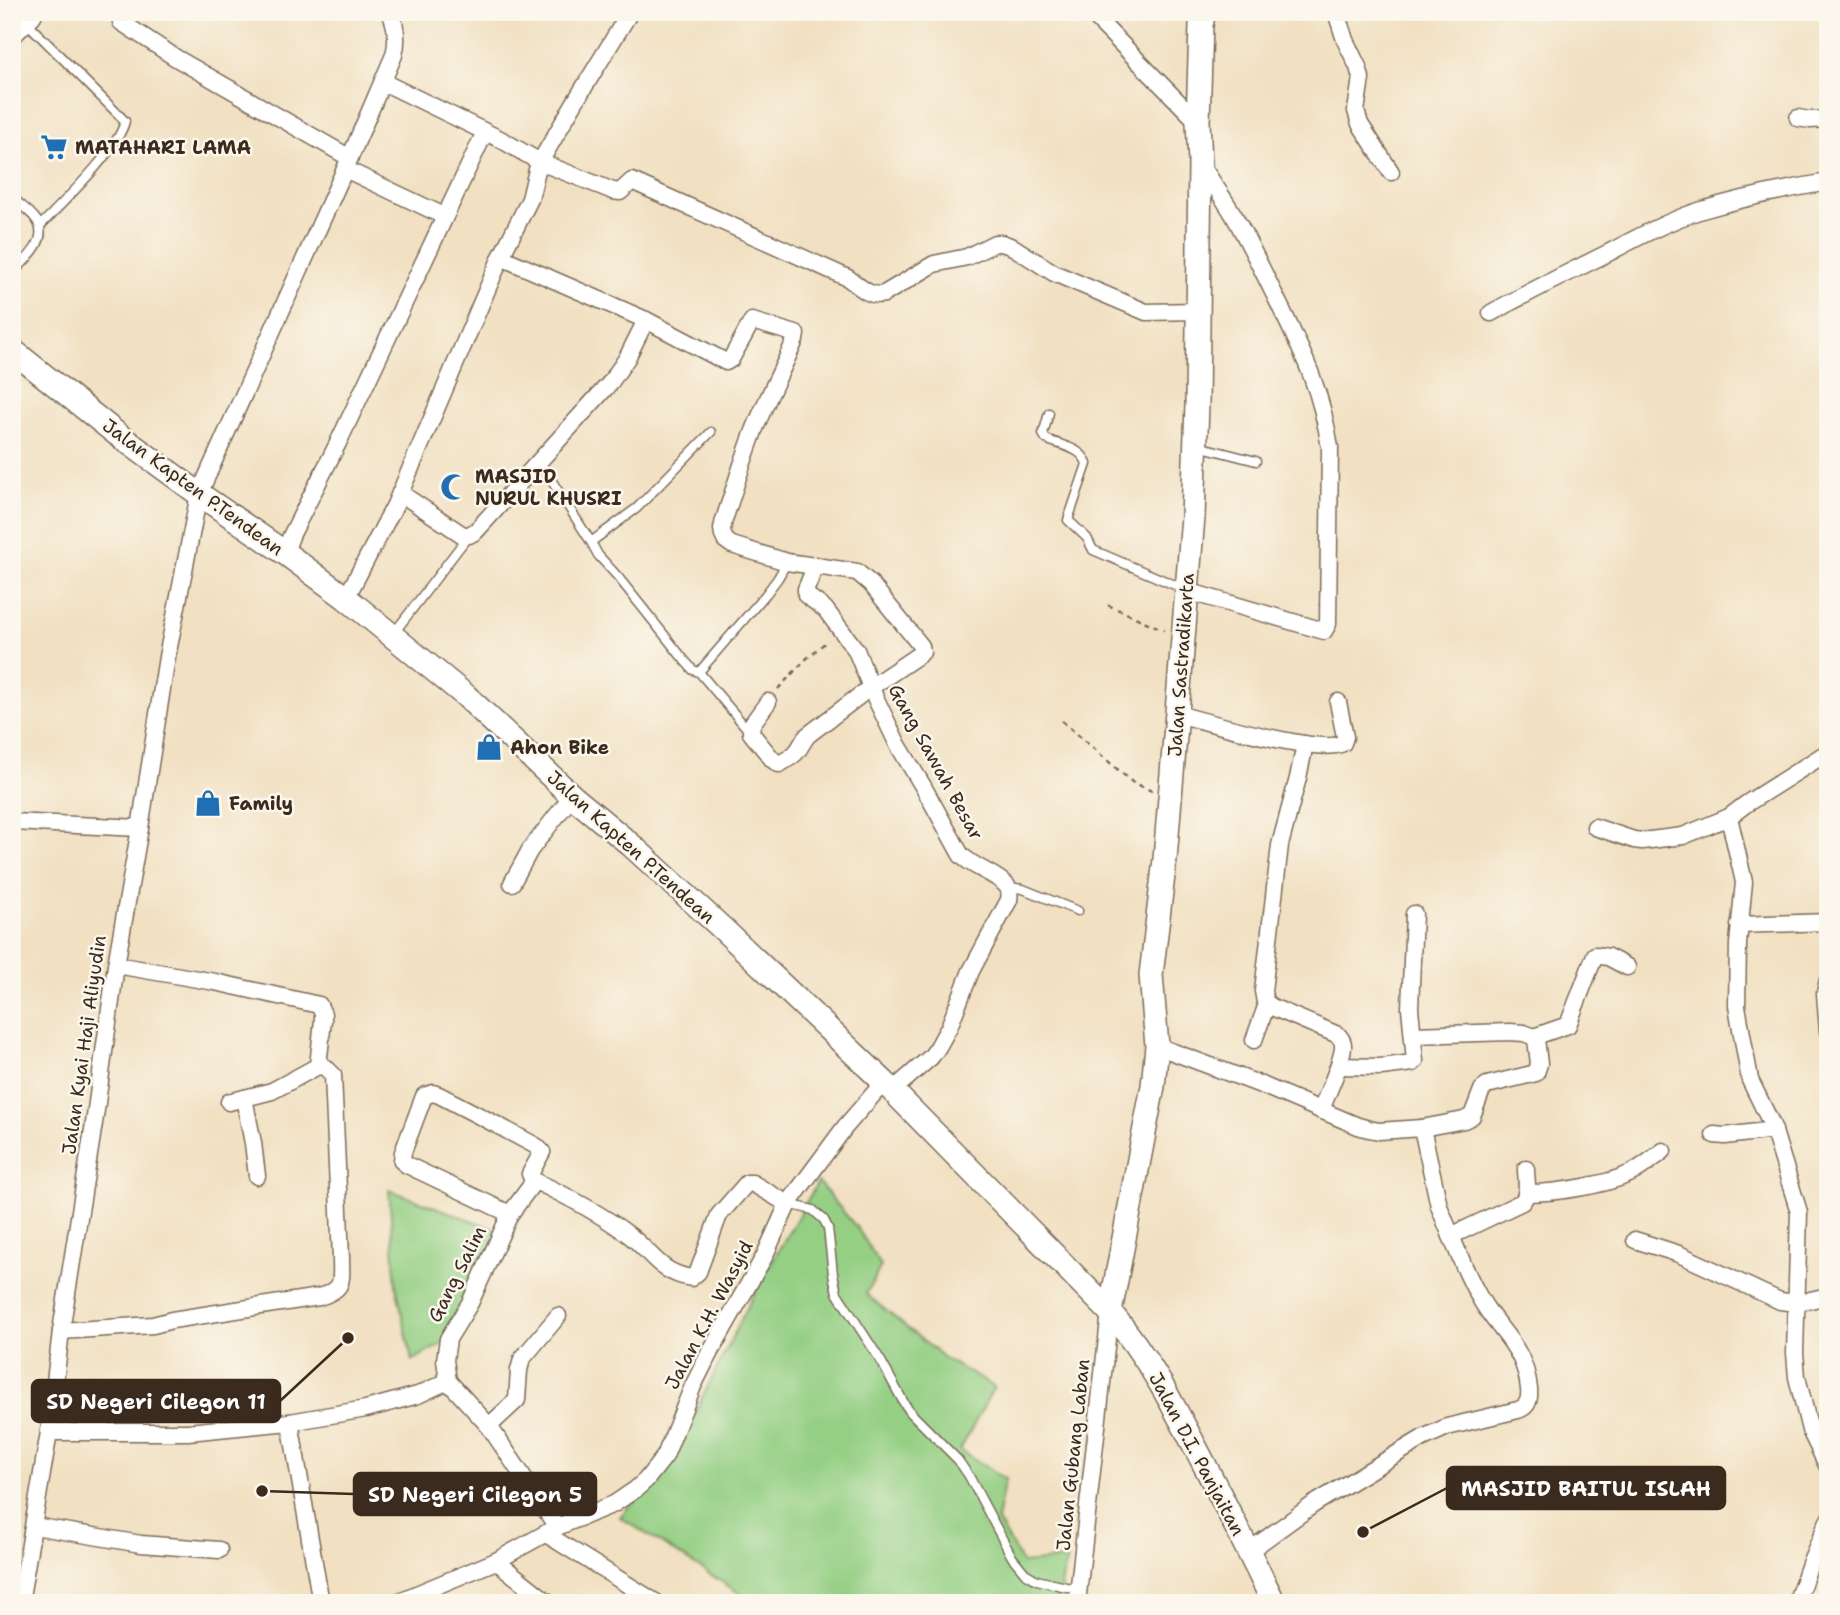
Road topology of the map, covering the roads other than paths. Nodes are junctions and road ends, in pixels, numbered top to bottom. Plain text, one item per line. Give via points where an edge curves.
1 (390, 12) edge
2 (630, 12) edge
3 (1090, 12) edge
4 (1204, 12) edge
5 (1336, 12) edge
6 (20, 19) edge
7 (121, 22) dead end
8 (383, 82) junction
9 (1798, 118) dead end
10 (1828, 119) edge
11 (1198, 122) junction
12 (485, 132) junction
13 (540, 162) junction
14 (1200, 162) junction
15 (348, 164) junction
16 (1391, 172) dead end
17 (1828, 183) edge
18 (12, 197) edge
19 (444, 216) junction
20 (40, 226) junction
21 (501, 257) junction
22 (12, 274) edge
23 (1198, 311) junction
24 (1491, 313) dead end
25 (646, 320) junction
26 (12, 350) edge
27 (1049, 412) dead end
28 (711, 432) dead end
29 (1195, 445) junction
30 (1256, 460) dead end
31 (539, 461) junction
32 (400, 493) junction
33 (199, 495) junction
34 (469, 535) junction
35 (591, 542) junction
36 (285, 553) junction
37 (787, 562) junction
38 (816, 565) junction
39 (1187, 590) junction
40 (346, 598) junction
41 (393, 635) junction
42 (699, 672) junction
43 (870, 687) junction
44 (768, 702) road end
45 (1338, 702) dead end
46 (1177, 714) junction
47 (751, 733) junction
48 (1305, 744) junction
49 (1828, 752) edge
50 (572, 796) junction
51 (1729, 817) junction
52 (12, 822) edge
53 (1595, 827) dead end
54 (140, 828) junction
55 (512, 883) dead end
56 (1008, 887) junction
57 (1078, 911) dead end
58 (1414, 914) dead end
59 (1828, 922) edge
60 (1740, 925) junction
61 (116, 965) junction
62 (1627, 967) dead end
63 (1828, 980) edge
64 (1267, 1004) junction
65 (1828, 1031) edge
66 (1413, 1035) junction
67 (1537, 1038) junction
68 (1254, 1040) dead end
69 (1157, 1046) junction
70 (318, 1066) junction
71 (1339, 1066) junction
72 (888, 1087) junction
73 (1321, 1111) junction
74 (1422, 1128) junction
75 (1774, 1130) junction
76 (1714, 1135) dead end
77 (1663, 1151) dead end
78 (1526, 1169) dead end
79 (257, 1176) dead end
80 (533, 1180) junction
81 (1527, 1193) junction
82 (789, 1204) junction
83 (510, 1214) junction
84 (1451, 1236) junction
85 (1635, 1240) dead end
86 (1828, 1296) edge
87 (1797, 1303) junction
88 (1111, 1312) junction
89 (558, 1316) dead end
90 (61, 1331) junction
91 (449, 1381) junction
92 (290, 1423) junction
93 (489, 1426) junction
94 (49, 1432) junction
95 (1828, 1466) edge
96 (1828, 1521) edge
97 (34, 1526) junction
98 (552, 1531) junction
99 (219, 1550) dead end
100 (1249, 1551) junction
101 (495, 1561) junction
102 (1078, 1595) edge
103 (20, 1603) edge
104 (321, 1603) edge
105 (395, 1603) edge
106 (549, 1603) edge
107 (657, 1603) edge
108 (1273, 1603) edge
109 (1796, 1603) edge

1 - 8 street, Jalan Kyai Haji Aliyudin via 397,43
2 - 13 street
3 - 11 street
4 - 11 street, Jalan Sastradikarta
5 - 16 street via 1361,78 1356,111 1360,124
6 - 20 lane via 125,121 117,139 80,185
7 - 15 street
8 - 12 street
8 - 15 street, Jalan Kyai Haji Aliyudin
9 - 10 street
11 - 14 street, Jalan Sastradikarta
12 - 13 street
12 - 19 street
13 - 21 street via 530,199
13 - 23 street via 613,191 637,182 848,278 872,295 884,294 934,264 1002,243 1054,273 1146,312
14 - 23 street, Jalan Sastradikarta
14 - 39 street via 1249,244 1317,387 1330,448 1327,628 1324,631
15 - 19 street
15 - 33 street, Jalan Kyai Haji Aliyudin
17 - 24 street via 1677,219
18 - 20 lane
19 - 36 street
20 - 22 lane via 39,243
21 - 25 street
21 - 32 street
23 - 29 street, Jalan Sastradikarta
25 - 31 street via 620,369
25 - 37 street via 726,362 751,321 796,334 753,432 722,529 732,545
26 - 33 street, Jalan Kapten P.Tendean
27 - 39 lane via 1043,434 1046,439 1086,458 1068,520 1093,551
28 - 35 lane via 637,508
29 - 30 lane
29 - 39 street, Jalan Sastradikarta
31 - 34 street
31 - 35 lane
32 - 34 street
32 - 40 street
33 - 36 street, Jalan Kapten P.Tendean
33 - 54 street, Jalan Kyai Haji Aliyudin
34 - 41 lane
35 - 42 lane via 685,661
36 - 40 street, Jalan Kapten P.Tendean
37 - 38 street
37 - 42 lane via 766,594
38 - 43 street, Gang Sawah Besar via 805,592 841,628 856,650
38 - 43 street via 862,575 921,646 922,652
39 - 46 street, Jalan Sastradikarta
40 - 41 street, Jalan Kapten P.Tendean
41 - 50 street, Jalan Kapten P.Tendean via 467,696
42 - 47 lane
43 - 47 street via 779,764
43 - 56 street, Gang Sawah Besar via 961,855
44 - 47 street
45 - 48 street via 1343,743
46 - 48 street
46 - 69 street, Jalan Sastradikarta via 1151,975
48 - 64 street via 1280,845 1263,981
49 - 51 street
50 - 55 street via 530,850
50 - 72 street, Jalan Kapten P.Tendean via 724,930
51 - 53 street via 1683,836 1651,841
51 - 60 street via 1744,882
52 - 54 street
54 - 61 street, Jalan Kyai Haji Aliyudin
56 - 57 lane
56 - 72 street via 1009,900 938,1047
58 - 66 street
59 - 60 street
60 - 75 street via 1737,1006 1750,1080
61 - 70 street via 319,1006 323,1020
61 - 90 street, Jalan Kyai Haji Aliyudin
62 - 67 street via 1595,955 1568,1025
63 - 65 street
64 - 68 street
64 - 71 street via 1338,1035 1343,1044
66 - 67 street via 1510,1032
66 - 71 street via 1413,1063
67 - 74 street via 1536,1073 1487,1085 1472,1116 1464,1120
69 - 73 street
69 - 88 street, Jalan Sastradikarta
70 - 79 street via 272,1091 236,1100 253,1143
70 - 90 street via 330,1070 334,1083 339,1289 319,1297 153,1325
71 - 73 street
72 - 82 street, Jalan K.H. Wasyid via 845,1127
72 - 88 street, Jalan Kapten P.Tendean
73 - 74 street via 1379,1131
74 - 84 street via 1439,1206
75 - 76 street
75 - 87 street via 1799,1212
77 - 81 street via 1620,1178
78 - 81 street
80 - 82 street via 596,1213 664,1268 691,1278 698,1272 719,1215 747,1183
80 - 83 street, Gang Salim
80 - 83 street via 530,1174 541,1150 439,1095 424,1096 402,1161
81 - 84 street via 1514,1207
82 - 98 street, Jalan K.H. Wasyid via 709,1354 672,1442 655,1470 614,1504
82 - 102 lane via 813,1210 824,1220 842,1302 911,1413 969,1476 1012,1557 1037,1580
83 - 91 street, Gang Salim via 470,1303 448,1339
84 - 100 street via 1481,1300 1524,1363 1530,1397 1527,1404 1523,1409 1447,1427 1423,1438 1314,1504
85 - 87 street via 1679,1254 1780,1301
86 - 87 street
87 - 95 street via 1797,1377 1810,1430
88 - 100 street, Jalan D.I. Panjaitan via 1172,1404
88 - 102 street, Jalan Gubang Laban
89 - 93 street via 522,1359 517,1400
90 - 94 street, Jalan Kyai Haji Aliyudin
91 - 92 street via 366,1409
91 - 93 street
92 - 94 street via 188,1432
92 - 104 street
93 - 98 street
94 - 97 street, Jalan Kyai Haji Aliyudin
96 - 109 street
97 - 99 street via 141,1544
97 - 103 street, Jalan Kyai Haji Aliyudin
98 - 101 street, Jalan K.H. Wasyid
98 - 107 street
100 - 108 street, Jalan D.I. Panjaitan
101 - 105 street, Jalan K.H. Wasyid
101 - 106 street

